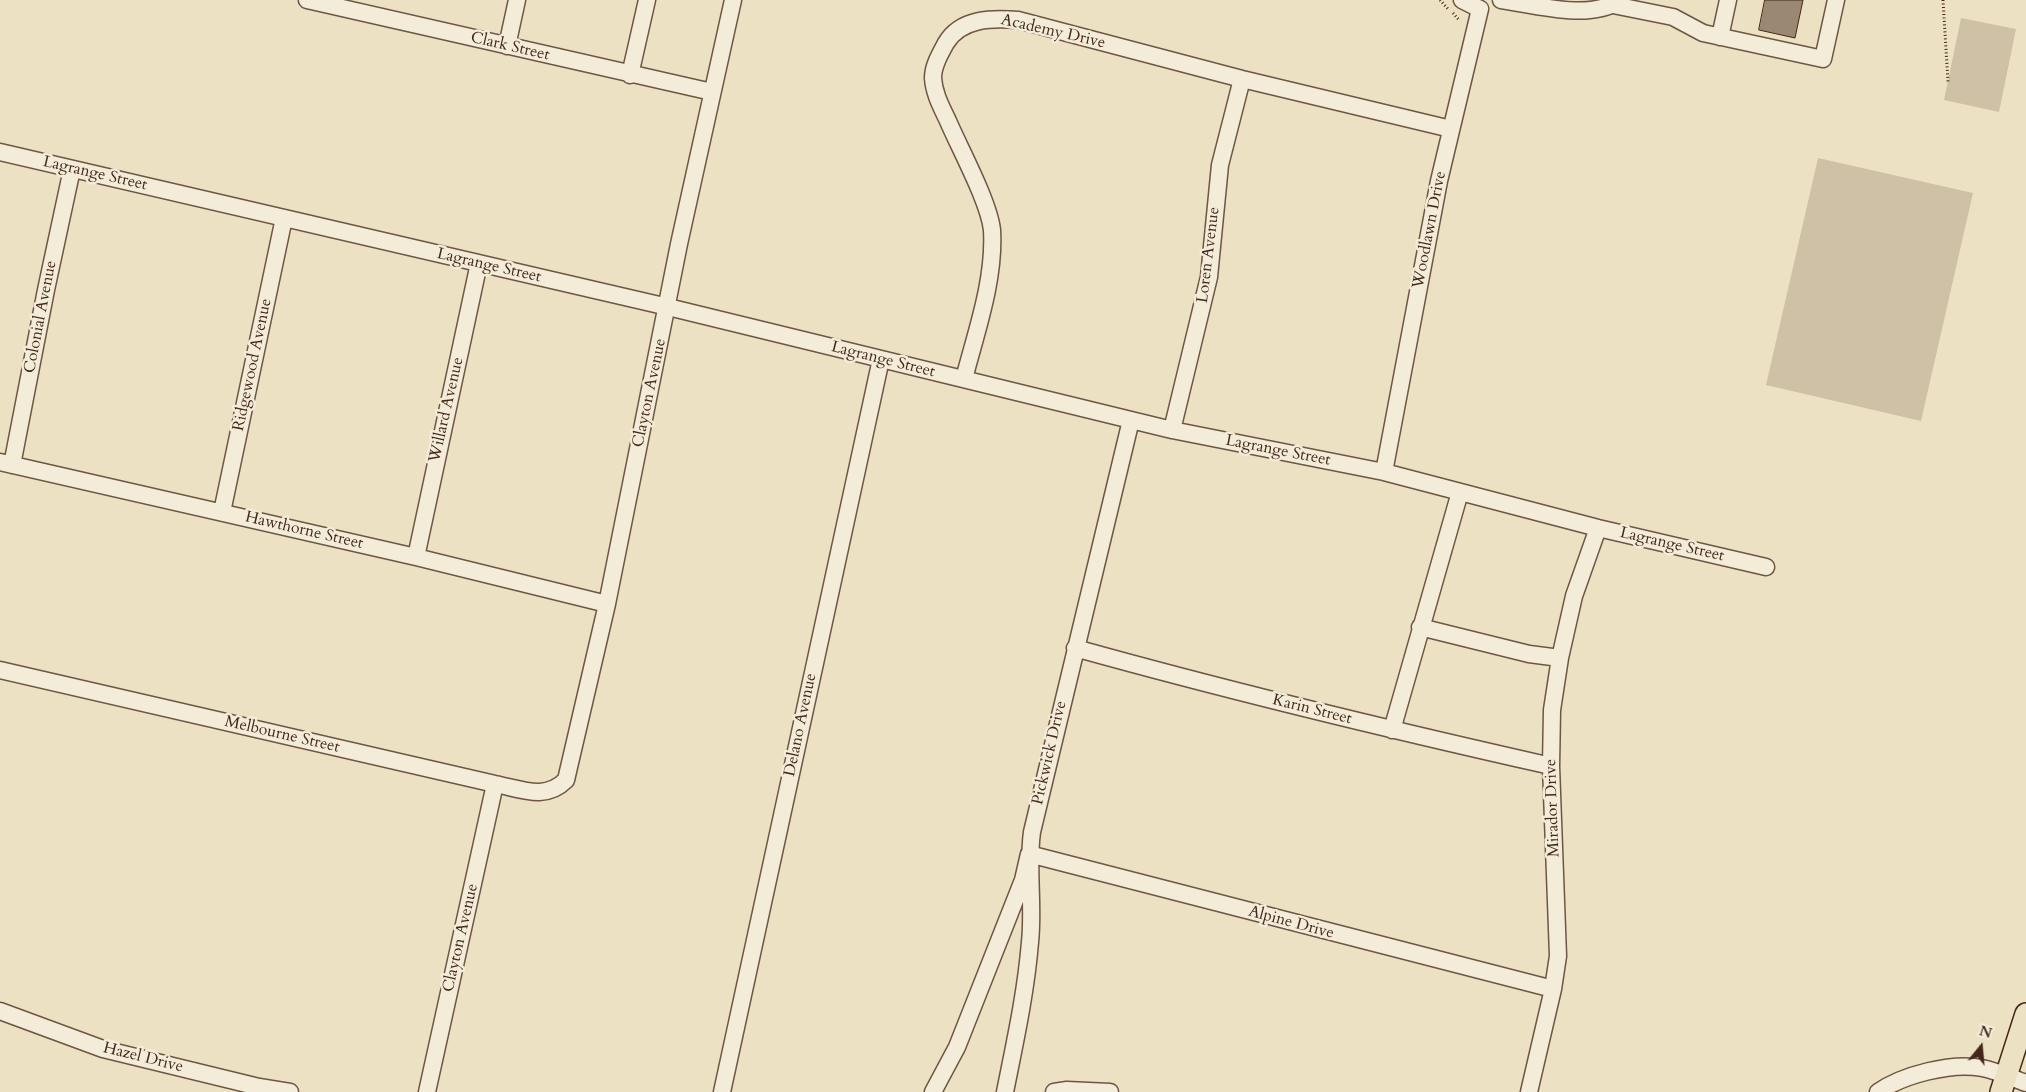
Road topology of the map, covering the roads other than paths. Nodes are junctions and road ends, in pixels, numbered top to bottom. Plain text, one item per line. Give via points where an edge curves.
1 (307, 0) edge
2 (517, 0) edge
3 (647, 0) edge
4 (733, 0) edge
5 (1462, 0) edge
6 (1495, 0) edge
7 (1502, 0) edge
8 (1728, 0) edge
9 (1836, 0) edge
10 (1616, 2) edge
11 (366, 7) edge
12 (1480, 9) junction
13 (1720, 37) junction
14 (506, 46) junction
15 (630, 75) junction
16 (1242, 79) junction
17 (712, 92) junction
18 (1451, 130) junction
19 (0, 152) edge
20 (72, 169) junction
21 (284, 218) junction
22 (479, 263) junction
23 (668, 307) junction
24 (881, 359) junction
25 (964, 380) junction
26 (1131, 420) junction
27 (1172, 430) junction
28 (6, 464) edge
29 (1384, 472) junction
30 (1460, 492) junction
31 (222, 512) junction
32 (1598, 528) junction
33 (416, 557) junction
34 (1766, 567) dead end
35 (607, 604) junction
36 (1420, 627) junction
37 (1075, 648) junction
38 (1560, 658) junction
39 (0, 670) edge
40 (1392, 730) junction
41 (1551, 766) junction
42 (495, 784) junction
43 (562, 785) joint
44 (1029, 854) junction
45 (1553, 989) junction
46 (0, 1011) edge
47 (2026, 1014) edge
48 (2011, 1084) edge
49 (290, 1092) edge
50 (427, 1092) edge
51 (722, 1092) edge
52 (933, 1092) edge
53 (1005, 1092) edge
54 (1054, 1092) edge
55 (1110, 1092) edge
56 (1529, 1092) edge
57 (1878, 1092) edge

1 - 11 street, Clark Street
2 - 14 street
3 - 15 street
4 - 17 street, Clayton Avenue
5 - 12 street
6 - 12 street
7 - 10 street via 1586,12
8 - 13 street
9 - 13 street via 1824,59
10 - 13 street via 1673,16 1704,33
11 - 14 street, Clark Street
12 - 18 street, Woodlawn Drive
14 - 15 street, Clark Street
15 - 17 street, Clark Street
16 - 18 street, Academy Drive
16 - 25 street, Academy Drive via 1018,20 989,18 968,24 949,38 938,57 933,78 937,98 979,190 992,228 987,283
16 - 27 street, Loren Avenue via 1220,165 1209,276
17 - 23 street, Clayton Avenue
18 - 29 street, Woodlawn Drive
19 - 20 street, Lagrange Street
20 - 21 street, Lagrange Street
20 - 28 street, Colonial Avenue
21 - 22 street, Lagrange Street
21 - 31 street, Ridgewood Avenue
22 - 23 street, Lagrange Street
22 - 33 street, Willard Avenue
23 - 24 street, Lagrange Street
23 - 35 street, Clayton Avenue
24 - 25 street, Lagrange Street
24 - 51 street, Delano Avenue
25 - 26 street, Lagrange Street
26 - 27 street, Lagrange Street
26 - 37 street, Pickwick Drive
27 - 29 street, Lagrange Street
28 - 31 street, Hawthorne Street
29 - 30 street, Lagrange Street
30 - 32 street, Lagrange Street
30 - 36 street
31 - 33 street, Hawthorne Street
32 - 34 street, Lagrange Street
32 - 38 street, Mirador Drive via 1574,596
33 - 35 street, Hawthorne Street
35 - 43 street, Clayton Avenue via 566,780
36 - 38 street via 1529,654
36 - 40 street
37 - 40 street, Karin Street
37 - 44 street, Pickwick Drive
38 - 41 street, Mirador Drive via 1552,710
39 - 42 street, Melbourne Street
40 - 41 street, Karin Street
41 - 45 street, Mirador Drive via 1558,956
42 - 43 street, Melbourne Street via 543,794
42 - 50 street, Clayton Avenue
44 - 45 street, Alpine Drive
44 - 52 street via 968,1020
44 - 53 street, Pickwick Drive via 1031,940
45 - 56 street, Mirador Drive
46 - 49 street, Hazel Drive via 103,1049
47 - 48 main road
48 - 57 street via 1981,1068 1946,1068 1906,1077
54 - 55 street

